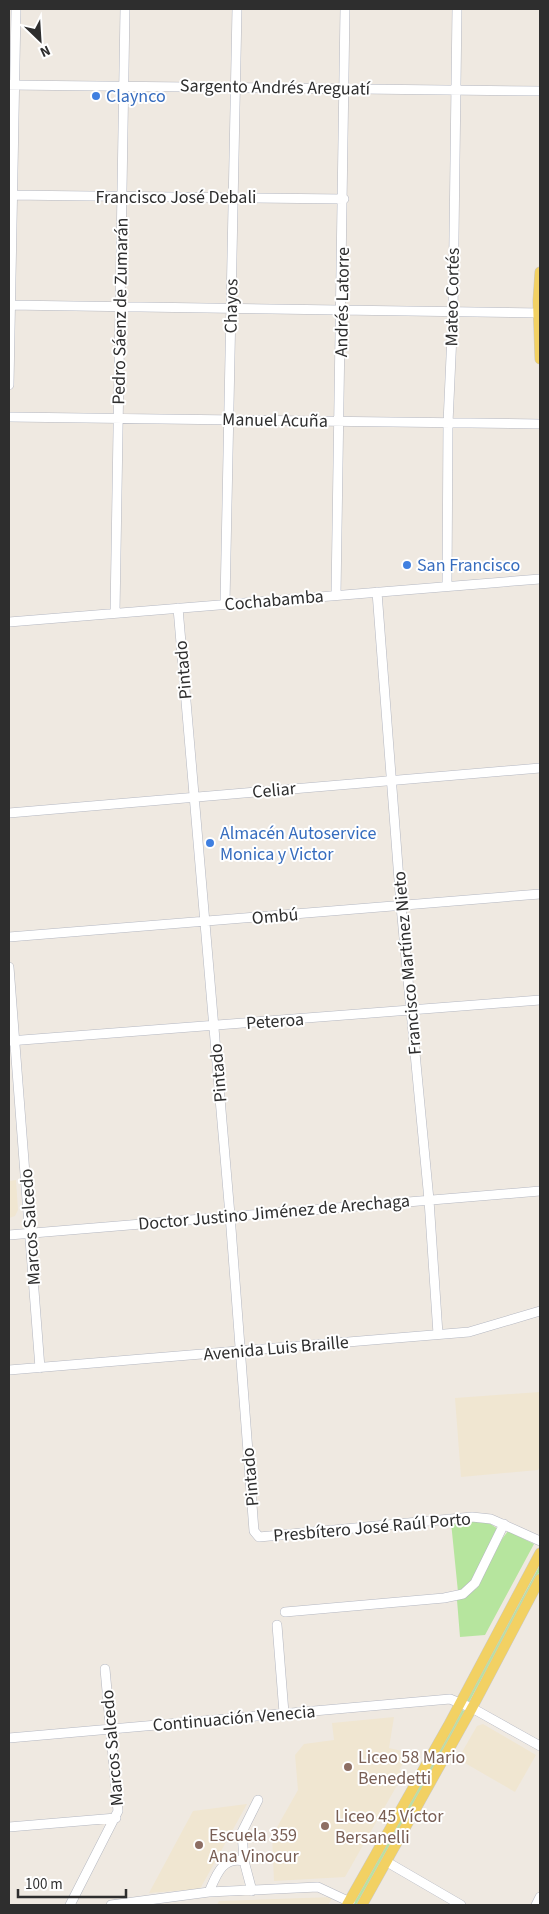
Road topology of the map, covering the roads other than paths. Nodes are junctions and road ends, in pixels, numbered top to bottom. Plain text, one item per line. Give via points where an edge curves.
1 (16, 9) edge
2 (125, 9) edge
3 (237, 9) edge
4 (345, 9) edge
5 (457, 9) edge
6 (11, 85) edge
7 (124, 85) junction
8 (236, 87) junction
9 (346, 88) junction
10 (455, 90) junction
11 (540, 91) edge
12 (10, 195) edge
13 (122, 197) junction
14 (233, 198) junction
15 (344, 199) junction
16 (540, 272) edge
17 (9, 305) edge
18 (120, 306) junction
19 (232, 308) junction
20 (341, 310) junction
21 (453, 312) junction
22 (539, 313) edge
23 (540, 359) edge
24 (9, 385) edge
25 (9, 417) edge
26 (118, 417) junction
27 (230, 419) junction
28 (340, 421) junction
29 (448, 423) junction
30 (540, 424) edge
31 (540, 579) edge
32 (447, 585) junction
33 (377, 592) junction
34 (336, 595) junction
35 (225, 604) junction
36 (178, 608) junction
37 (115, 613) junction
38 (9, 622) edge
39 (540, 768) edge
40 (391, 780) junction
41 (194, 797) junction
42 (9, 813) edge
43 (540, 894) edge
44 (401, 906) junction
45 (205, 922) junction
46 (9, 937) edge
47 (9, 967) edge
48 (540, 1000) edge
49 (411, 1011) junction
50 (213, 1026) junction
51 (12, 1041) edge
52 (540, 1191) edge
53 (429, 1200) junction
54 (230, 1215) junction
55 (30, 1233) junction
56 (9, 1235) edge
57 (540, 1311) edge
58 (438, 1334) junction
59 (240, 1351) junction
60 (40, 1368) junction
61 (9, 1370) edge
62 (504, 1524) junction
63 (259, 1537) joint
64 (540, 1541) edge
65 (540, 1553) edge
66 (540, 1579) edge
67 (285, 1612) dead end
68 (277, 1625) dead end
69 (105, 1669) dead end
70 (460, 1702) junction
71 (472, 1708) junction
72 (284, 1713) junction
73 (112, 1729) junction
74 (9, 1738) edge
75 (540, 1746) edge
76 (258, 1800) dead end
77 (116, 1818) junction
78 (9, 1827) edge
79 (244, 1860) junction
80 (387, 1862) junction
81 (252, 1891) junction
82 (209, 1892) junction
83 (540, 1898) edge
84 (348, 1904) edge
85 (70, 1905) edge
86 (111, 1905) edge
87 (362, 1905) edge
88 (461, 1905) edge
89 (536, 1905) edge

1 - 6 street
2 - 7 street, Pedro Sáenz de Zumarán
3 - 8 street, Chayos
4 - 9 street, Andrés Latorre
5 - 10 street, Mateo Cortés
6 - 7 street, Sargento Andrés Areguatí
6 - 12 street
7 - 8 street, Sargento Andrés Areguatí
7 - 13 street, Pedro Sáenz de Zumarán
8 - 9 street, Sargento Andrés Areguatí
8 - 14 street, Chayos
9 - 10 street, Sargento Andrés Areguatí
9 - 15 street, Andrés Latorre
10 - 11 street, Sargento Andrés Areguatí
10 - 21 street, Mateo Cortés
12 - 13 street, Francisco José Debali
12 - 17 street
13 - 14 street, Francisco José Debali
13 - 18 street, Pedro Sáenz de Zumarán
14 - 15 street, Francisco José Debali
14 - 19 street, Chayos
15 - 20 street, Andrés Latorre
16 - 22 main road
17 - 18 street
17 - 24 street
18 - 19 street
18 - 26 street, Pedro Sáenz de Zumarán
19 - 20 street
19 - 27 street, Chayos
20 - 21 street
20 - 28 street, Andrés Latorre
21 - 22 street
21 - 29 street, Mateo Cortés
22 - 23 main road
25 - 26 street, Manuel Acuña
26 - 27 street, Manuel Acuña
26 - 37 street, Pedro Sáenz de Zumarán
27 - 28 street, Manuel Acuña
27 - 35 street, Chayos
28 - 29 street, Manuel Acuña
28 - 34 street, Andrés Latorre
29 - 30 street, Manuel Acuña
29 - 32 street, Mateo Cortés
31 - 32 street, Cochabamba
32 - 33 street, Cochabamba
33 - 34 street, Cochabamba
33 - 40 street, Francisco Martínez Nieto
34 - 35 street, Cochabamba
35 - 36 street, Cochabamba
36 - 37 street, Cochabamba
36 - 41 street, Pintado
37 - 38 street, Cochabamba
39 - 40 street, Celiar
40 - 41 street, Celiar
40 - 44 street, Francisco Martínez Nieto
41 - 42 street, Celiar
41 - 45 street, Pintado
43 - 44 street, Ombú
44 - 45 street, Ombú
44 - 49 street, Francisco Martínez Nieto
45 - 46 street, Ombú
45 - 50 street, Pintado
47 - 51 street, Marcos Salcedo
48 - 49 street, Peteroa
49 - 50 street, Peteroa
49 - 53 street, Francisco Martínez Nieto
50 - 51 street, Peteroa
50 - 54 street, Pintado
51 - 55 street, Marcos Salcedo
52 - 53 street, Doctor Justino Jiménez de Arechaga
53 - 54 street, Doctor Justino Jiménez de Arechaga
53 - 58 street, Francisco Martínez Nieto
54 - 55 street, Doctor Justino Jiménez de Arechaga
54 - 59 street, Pintado
55 - 56 street, Doctor Justino Jiménez de Arechaga
55 - 60 street, Marcos Salcedo
57 - 58 street, Avenida Luis Braille via 469,1332
58 - 59 street, Avenida Luis Braille
59 - 60 street, Avenida Luis Braille
59 - 63 street, Pintado via 254,1531
60 - 61 street, Avenida Luis Braille
62 - 63 street, Presbítero José Raúl Porto via 482,1518 456,1517
62 - 64 street, Presbítero José Raúl Porto
62 - 67 street via 475,1584 462,1594
65 - 70 main road
66 - 71 main road
68 - 72 street
69 - 73 street, Marcos Salcedo
70 - 71 street
70 - 72 street, Continuación Venecia via 450,1699
70 - 84 main road
71 - 75 street
71 - 80 main road
72 - 73 street, Continuación Venecia
73 - 74 street, Continuación Venecia
73 - 77 street, Marcos Salcedo
76 - 79 street via 242,1832
77 - 78 street
77 - 85 street, Marcos Salcedo
79 - 81 street
79 - 82 street via 224,1863
80 - 87 main road
80 - 88 street
81 - 82 street
81 - 84 street via 318,1888
82 - 86 street
83 - 89 street

